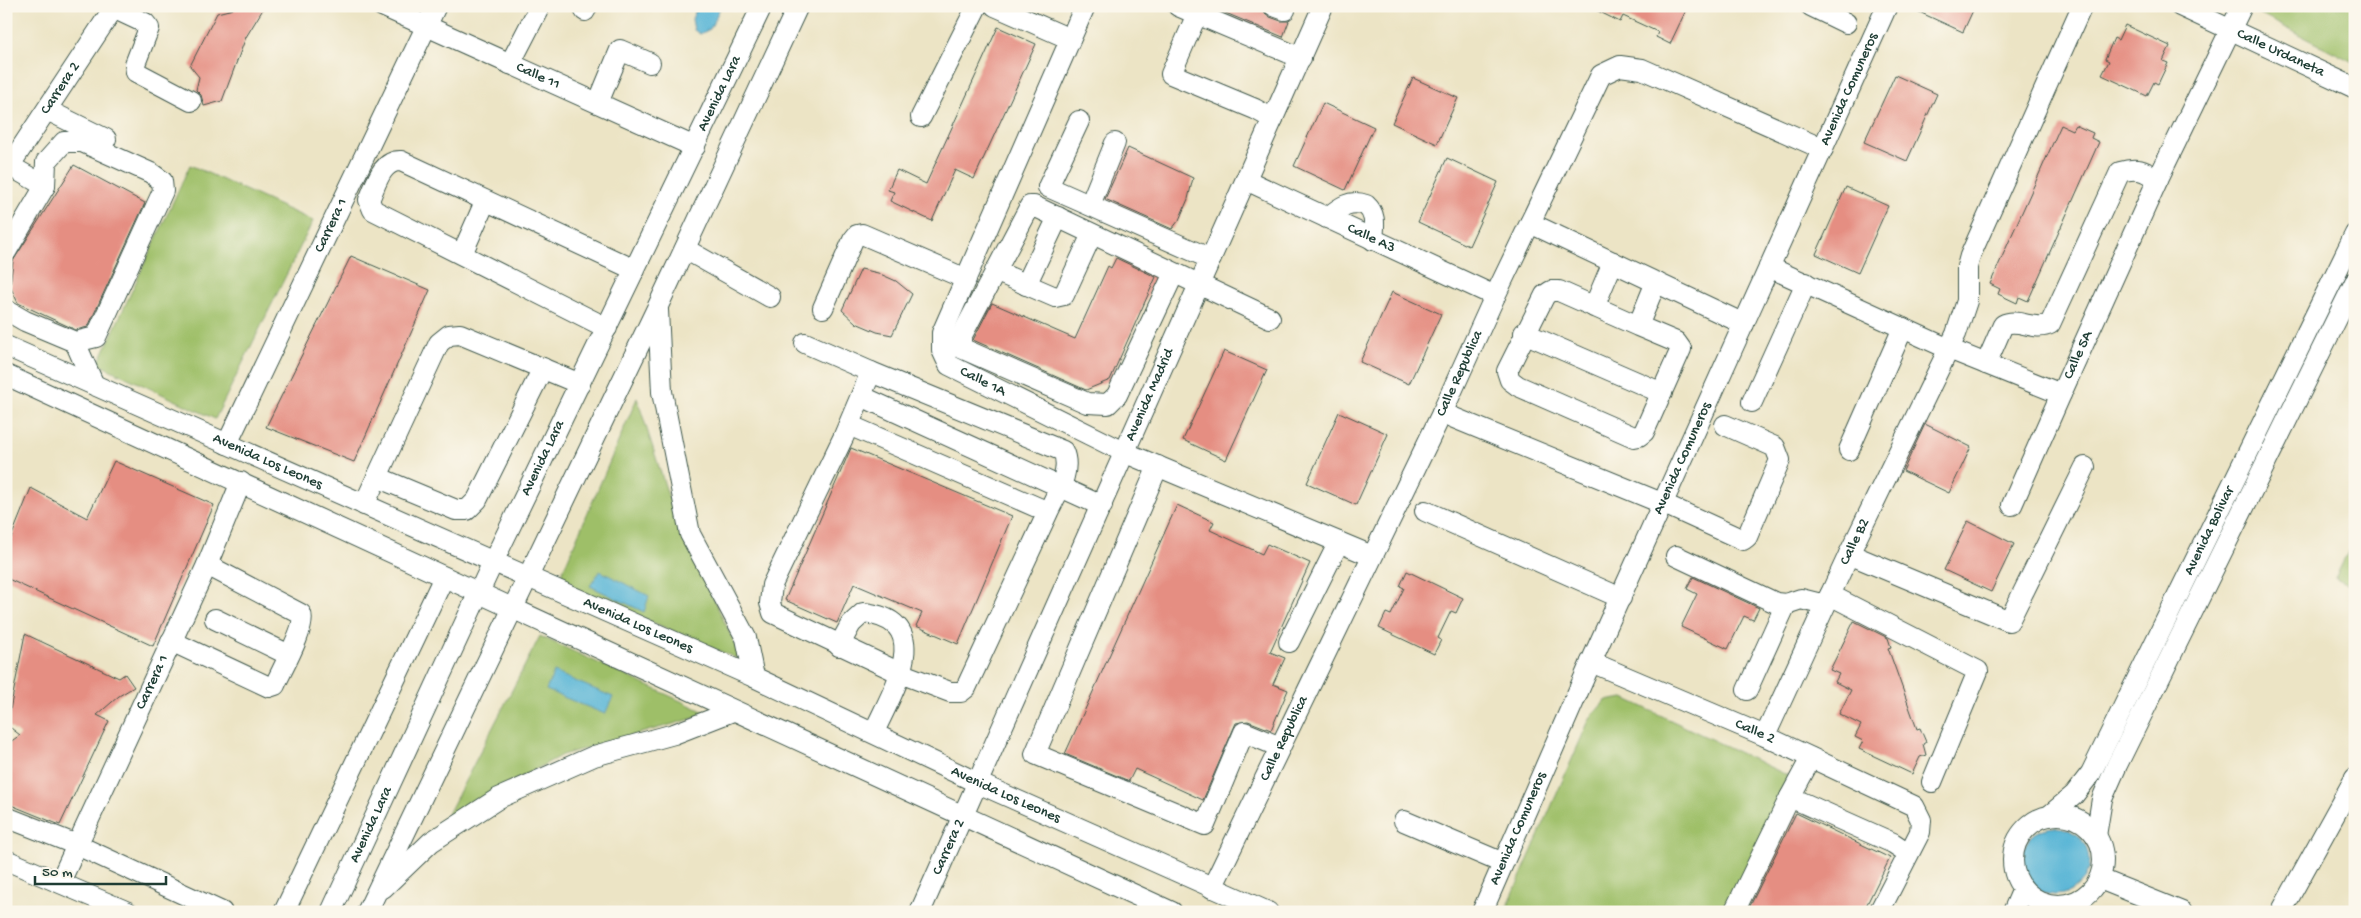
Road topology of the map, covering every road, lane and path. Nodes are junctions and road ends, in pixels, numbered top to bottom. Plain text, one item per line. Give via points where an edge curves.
1 (382, 6) edge
2 (436, 6) edge
3 (540, 6) edge
4 (762, 6) edge
5 (798, 6) edge
6 (977, 6) edge
7 (995, 6) edge
8 (1085, 6) edge
9 (1178, 6) edge
10 (1323, 6) edge
11 (1887, 6) edge
12 (2082, 6) edge
13 (2180, 6) edge
14 (2242, 6) edge
15 (114, 7) edge
16 (1810, 7) edge
17 (1198, 14) junction
18 (1846, 23) dead end
19 (428, 27) junction
20 (2232, 30) junction
21 (1070, 39) junction
22 (1301, 58) junction
23 (650, 63) dead end
24 (510, 64) junction
25 (2355, 88) edge
26 (191, 101) dead end
27 (598, 103) junction
28 (47, 110) junction
29 (921, 117) dead end
30 (1273, 119) junction
31 (1079, 121) dead end
32 (1115, 143) dead end
33 (695, 147) junction
34 (1823, 148) junction
35 (126, 162) junction
36 (8, 169) edge
37 (2158, 179) junction
38 (1246, 180) junction
39 (45, 186) junction
40 (486, 202) junction
41 (1090, 205) junction
42 (1058, 217) junction
43 (1327, 218) junction
44 (1530, 223) junction
45 (1092, 234) junction
46 (2355, 234) edge
47 (1373, 240) junction
48 (685, 249) junction
49 (6, 252) edge
50 (462, 254) junction
51 (1210, 259) junction
52 (1613, 262) junction
53 (1769, 267) junction
54 (635, 270) junction
55 (995, 271) junction
56 (1174, 273) junction
57 (966, 279) junction
58 (1656, 282) junction
59 (2355, 282) edge
60 (1200, 284) junction
61 (1806, 284) junction
62 (1026, 285) junction
63 (1494, 296) junction
64 (770, 297) dead end
65 (658, 306) junction
66 (1594, 307) junction
67 (823, 308) dead end
68 (6, 310) edge
69 (1270, 318) dead end
70 (1744, 324) junction
71 (1638, 326) junction
72 (607, 328) junction
73 (1903, 328) junction
74 (1524, 333) junction
75 (76, 342) junction
76 (805, 343) dead end
77 (6, 346) edge
78 (1949, 349) junction
79 (1986, 364) junction
80 (543, 368) junction
81 (871, 372) junction
82 (6, 375) edge
83 (580, 384) junction
84 (94, 385) junction
85 (1662, 393) junction
86 (2061, 394) junction
87 (861, 396) junction
88 (1752, 402) dead end
89 (1442, 413) junction
90 (849, 425) junction
91 (1725, 425) dead end
92 (227, 444) junction
93 (1849, 450) dead end
94 (1126, 453) junction
95 (1158, 466) junction
96 (2085, 467) dead end
97 (377, 477) junction
98 (241, 482) junction
99 (1060, 486) junction
100 (1664, 504) junction
101 (364, 505) junction
102 (2012, 505) dead end
103 (1102, 506) junction
104 (1425, 510) dead end
105 (1048, 512) junction
106 (1339, 542) junction
107 (1849, 554) junction
108 (1372, 556) junction
109 (1676, 556) dead end
110 (493, 562) junction
111 (207, 565) junction
112 (444, 577) junction
113 (528, 579) junction
114 (479, 593) junction
115 (1621, 598) junction
116 (1827, 600) junction
117 (1786, 604) junction
118 (514, 609) junction
119 (215, 619) dead end
120 (171, 641) junction
121 (1289, 642) dead end
122 (839, 646) junction
123 (289, 655) junction
124 (1591, 662) junction
125 (900, 673) junction
126 (754, 678) junction
127 (1747, 690) dead end
128 (733, 711) junction
129 (874, 732) junction
130 (1765, 736) junction
131 (1280, 747) junction
132 (1811, 758) junction
133 (2355, 778) edge
134 (1932, 782) dead end
135 (978, 783) junction
136 (1790, 797) junction
137 (961, 816) junction
138 (2049, 816) junction
139 (6, 817) edge
140 (1404, 821) dead end
141 (2096, 836) junction
142 (78, 845) junction
143 (1908, 853) junction
144 (6, 860) edge
145 (1503, 862) junction
146 (2100, 879) junction
147 (60, 882) junction
148 (1212, 888) junction
149 (2023, 888) junction
150 (370, 904) edge
151 (2067, 908) edge
152 (128, 912) edge
153 (222, 912) edge
154 (284, 912) edge
155 (331, 912) edge
156 (920, 912) edge
157 (1172, 912) edge
158 (1268, 912) edge
159 (1482, 912) edge
160 (1734, 912) edge
161 (1879, 912) edge
162 (2013, 912) edge
163 (2182, 912) edge
164 (2281, 912) edge

1 - 19 street, Calle 11
2 - 19 street, Carrera 1
3 - 24 street
4 - 33 street, Avenida Lara
5 - 48 street
6 - 29 street
7 - 21 street
8 - 21 street, Calle 1A
9 - 17 street
10 - 22 street, Avenida Madrid
11 - 34 street, Avenida Comuneros
12 - 78 street, Calle B2 via 1970,256 1967,301
13 - 20 street, Calle Urdaneta
14 - 20 street, Calle 5A
15 - 26 street via 150,28 135,64 136,72
15 - 28 street, Carrera 2
16 - 18 street
17 - 22 street
17 - 30 street via 1171,74
19 - 24 street, Calle 11
19 - 92 street, Carrera 1
20 - 25 street, Calle Urdaneta
20 - 37 street, Calle 5A
21 - 57 street, Calle 1A
22 - 30 street, Avenida Madrid
23 - 27 street via 620,50
24 - 27 street, Calle 11
27 - 33 street, Calle 11
28 - 35 street via 122,146
28 - 36 street, Carrera 2
30 - 38 street, Avenida Madrid
31 - 41 street via 1048,187
32 - 41 street
33 - 54 street, Avenida Lara
34 - 44 street, Calle Republica via 1642,69 1620,66 1600,75
34 - 53 street, Avenida Comuneros
35 - 39 street via 82,142 64,142 46,162
35 - 75 street via 162,181 163,191 96,337
36 - 39 street
37 - 79 street via 2132,168 2120,172 2050,324 2044,327 2009,322 2003,325
37 - 86 street, Calle 5A
38 - 43 street, Calle A3
38 - 51 street, Avenida Madrid
39 - 49 street
40 - 50 street
40 - 50 street via 401,161 385,166 369,200 372,210
40 - 54 street
41 - 51 street
42 - 45 street
42 - 55 street via 1034,206 1027,208
42 - 62 street
43 - 47 street, Calle A3
43 - 47 street via 1349,203 1366,205 1373,213
44 - 52 street
44 - 63 street, Calle Republica
45 - 56 street
45 - 62 street via 1064,295 1055,298
46 - 138 street, Avenida Bolivar via 2091,773 2074,795
47 - 63 street, Calle A3
48 - 64 street
48 - 65 street
50 - 72 street
51 - 60 street, Avenida Madrid
52 - 58 street
52 - 66 street
53 - 61 street, Calle 5A
53 - 70 street, Avenida Comuneros
54 - 72 street, Avenida Lara
55 - 56 street via 961,337 961,348 1087,403 1108,404 1117,395
55 - 62 street
56 - 60 street
57 - 67 street via 862,234 853,240
57 - 94 street, Calle 1A via 942,333 942,350 949,365
58 - 70 street
58 - 71 street
59 - 141 street, Avenida Bolivar via 2117,765 2102,799
60 - 69 street
60 - 94 street, Avenida Madrid
61 - 73 street, Calle 5A
61 - 88 street
63 - 89 street, Calle Republica
65 - 113 street
65 - 126 street via 662,392 690,534 746,638
66 - 71 street
66 - 74 street via 1559,291 1551,291 1545,294
68 - 75 street
70 - 100 street, Avenida Comuneros
71 - 85 street via 1680,345
72 - 83 street, Avenida Lara
73 - 78 street, Calle 5A
73 - 93 street
74 - 85 street
74 - 85 street via 1507,371 1510,380 1527,390 1634,436 1644,432
75 - 84 street
76 - 81 street
77 - 84 street, Avenida Los Leones
78 - 79 street, Calle 5A
78 - 107 street, Calle B2
79 - 86 street, Calle 5A
80 - 83 street
80 - 97 street via 477,500 467,510 456,510
80 - 97 street via 460,334 449,335 439,343
81 - 87 street
81 - 99 street via 1063,451 1067,460
82 - 98 street, Avenida Los Leones
83 - 110 street, Avenida Lara
84 - 92 street, Avenida Los Leones
86 - 102 street
87 - 90 street
87 - 99 street
89 - 100 street
89 - 108 street, Calle Republica
90 - 105 street
90 - 122 street via 772,585 770,603 773,613
91 - 100 street via 1775,447 1779,453 1780,460 1747,537 1742,540
92 - 101 street, Avenida Los Leones
94 - 95 street, Calle 1A
94 - 103 street, Avenida Madrid
95 - 106 street, Calle 1A
95 - 131 street via 1035,754 1205,825 1244,732
96 - 107 street via 2009,621
97 - 101 street
98 - 111 street, Carrera 1
98 - 112 street, Avenida Los Leones
99 - 103 street
99 - 105 street
100 - 115 street, Avenida Comuneros
101 - 110 street, Avenida Los Leones
103 - 135 street, Avenida Madrid
104 - 115 street
105 - 125 street via 966,688 961,692 950,692
106 - 108 street, Calle 1A
106 - 121 street
107 - 116 street, Calle B2
108 - 131 street, Calle Republica
109 - 117 street
110 - 113 street, Avenida Los Leones
110 - 114 street, Avenida Lara
111 - 120 street, Carrera 1
111 - 123 street via 301,614 303,623
112 - 114 street, Avenida Los Leones
112 - 154 street
113 - 118 street
113 - 126 street, Avenida Los Leones
114 - 118 street, Avenida Los Leones
114 - 155 street, Avenida Lara
115 - 124 street, Avenida Comuneros
116 - 117 street via 1802,599
116 - 130 street, Calle B2
116 - 134 street via 1978,671
117 - 127 street
118 - 128 street, Avenida Los Leones
118 - 150 street
119 - 123 street
120 - 123 street via 269,687 275,685
120 - 142 street, Carrera 1
122 - 125 street
122 - 125 street via 851,624 863,613 882,615 901,629 906,646
124 - 130 street, Calle 2
124 - 145 street, Avenida Comuneros
125 - 129 street
126 - 129 street, Avenida Los Leones
128 - 137 street, Avenida Los Leones
128 - 150 street via 674,734 594,756 498,798 432,842
129 - 135 street, Avenida Los Leones
130 - 132 street, Calle 2
131 - 148 street, Calle Republica
132 - 136 street
132 - 143 street, Calle 2 via 1914,806 1920,820 1920,832
133 - 164 street
135 - 137 street, Carrera 2
135 - 148 street, Avenida Los Leones
136 - 143 street via 1893,843
136 - 160 street
137 - 156 street, Carrera 2
137 - 157 street, Avenida Los Leones
138 - 141 street via 2060,815 2080,821
138 - 149 street, Avenida Bolivar via 2027,829 2014,852 2017,877
139 - 142 street
140 - 145 street
141 - 146 street, Avenida Bolivar via 2102,851
142 - 147 street, Carrera 1
142 - 153 street
143 - 161 street
144 - 147 street
145 - 159 street, Avenida Comuneros
146 - 151 street via 2090,892
146 - 163 street
147 - 152 street
148 - 158 street, Avenida Los Leones
149 - 151 street via 2045,904
149 - 162 street

